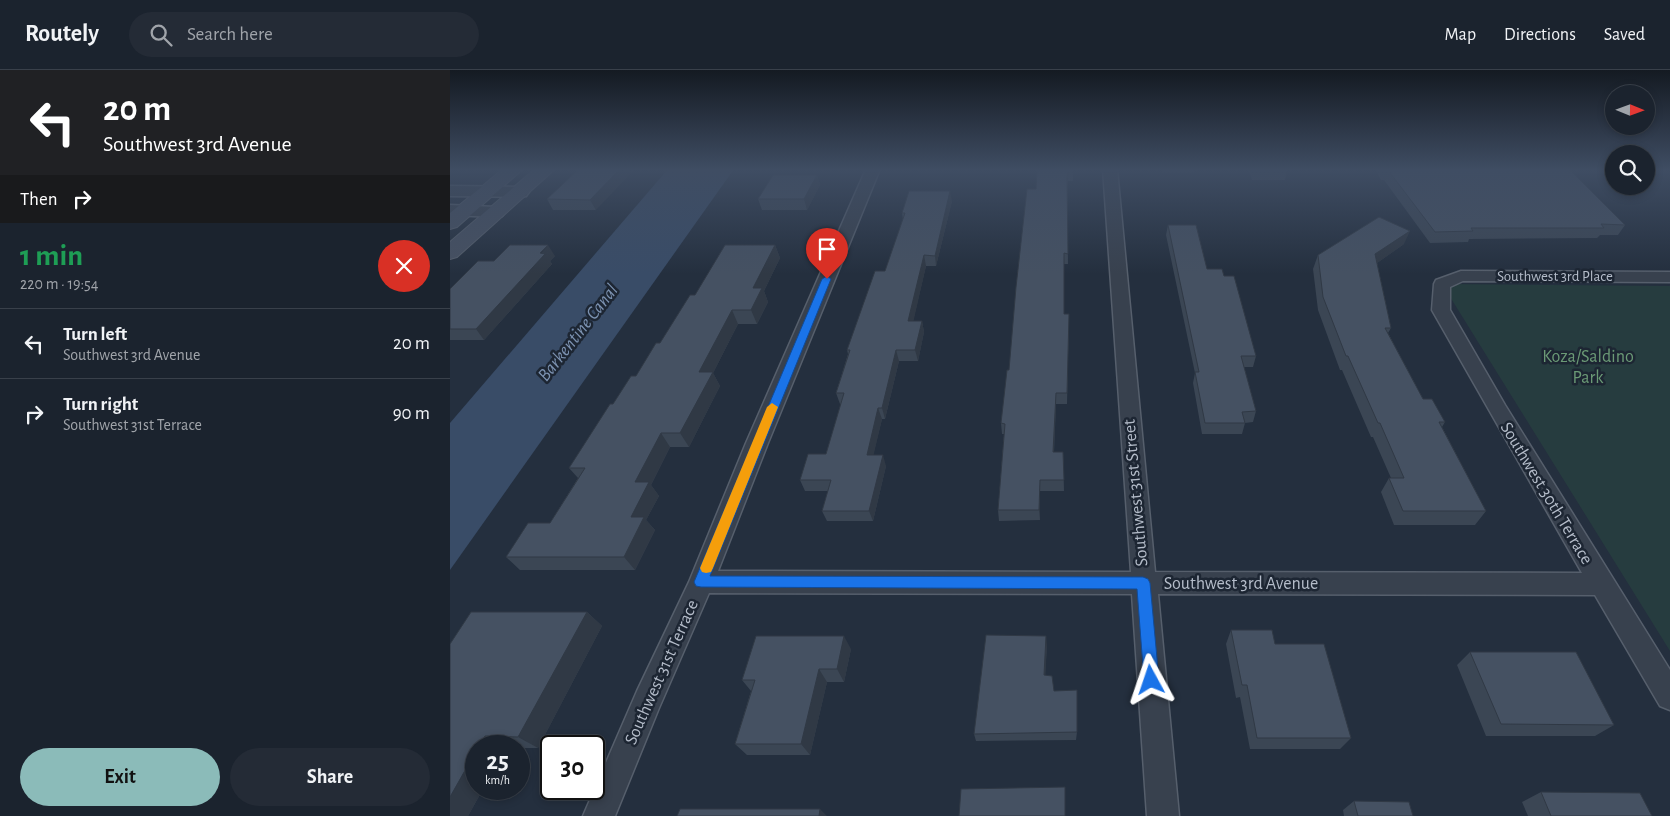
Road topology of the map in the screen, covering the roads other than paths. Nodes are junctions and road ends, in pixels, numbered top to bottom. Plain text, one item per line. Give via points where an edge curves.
1 (506, 204) edge
2 (858, 204) edge
3 (1113, 204) edge
4 (458, 210) edge
5 (496, 212) junction
6 (450, 223) edge
7 (450, 253) edge
8 (1670, 277) edge
9 (1442, 284) joint
10 (701, 582) junction
11 (1143, 583) junction
12 (1602, 584) junction
13 (1670, 696) edge
14 (599, 816) edge
15 (1163, 816) edge

1 - 5 main road
2 - 10 street, Southwest 31st Terrace
3 - 11 street, Southwest 31st Street
4 - 5 street
4 - 6 main road
5 - 7 main road
8 - 9 street, Southwest 3rd Place via 1461,276
9 - 12 street, Southwest 30th Terrace via 1441,310
10 - 11 street, Southwest 3rd Avenue
10 - 14 street, Southwest 31st Terrace
11 - 12 street, Southwest 3rd Avenue
11 - 15 street, Southwest 31st Street
12 - 13 street, Southwest 30th Terrace

